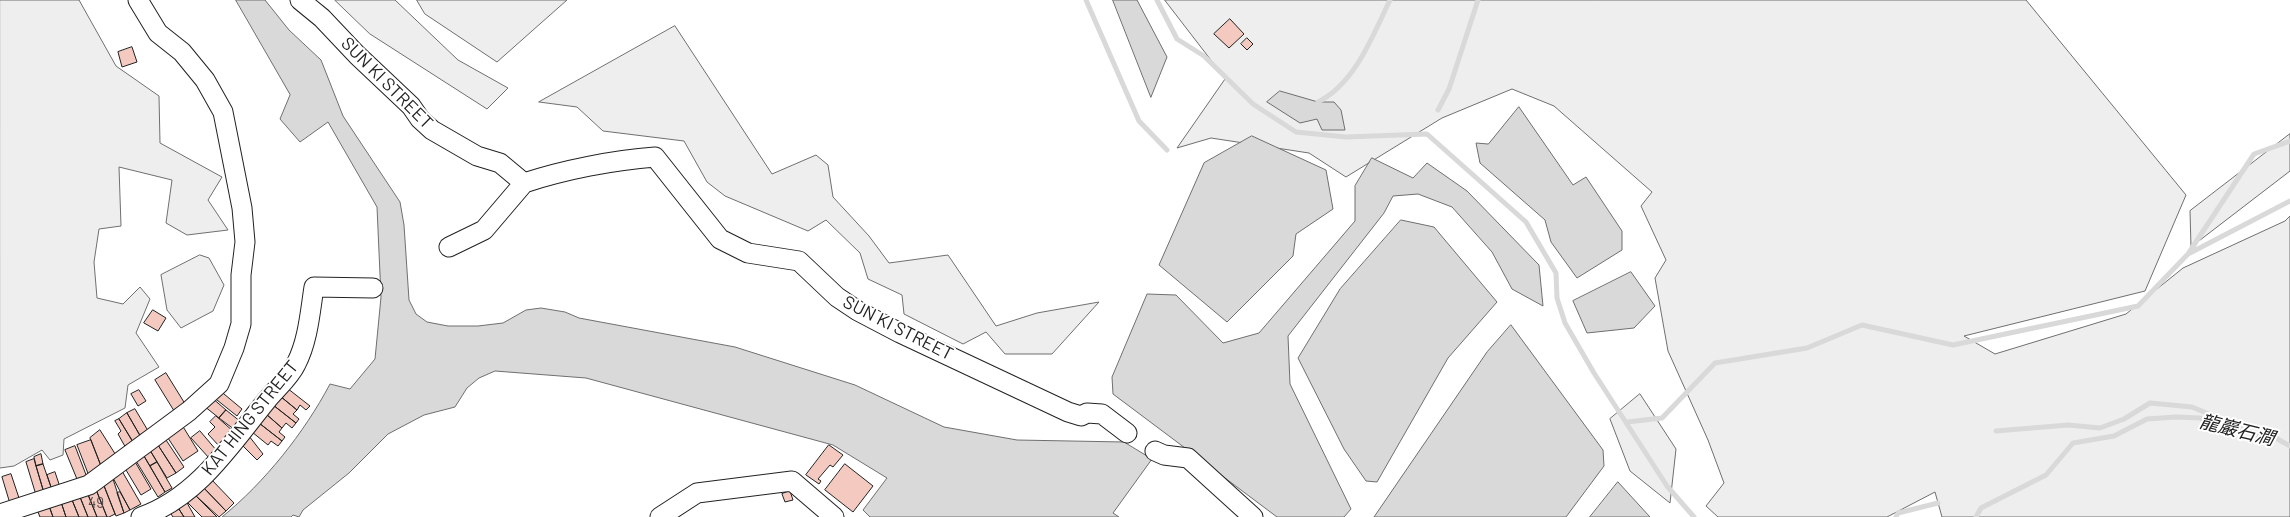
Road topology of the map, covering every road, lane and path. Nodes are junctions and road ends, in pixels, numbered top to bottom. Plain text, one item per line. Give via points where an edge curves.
1 (138, 0) edge
2 (300, 0) edge
3 (524, 183) junction
4 (449, 247) dead end
5 (373, 288) dead end
6 (1127, 433) dead end
7 (1155, 451) dead end
8 (0, 514) edge
9 (141, 517) edge
10 (660, 517) edge
11 (834, 517) edge
12 (1252, 517) edge

1 - 8 street via 158,33 182,52 204,80 223,112 242,208 241,324 219,384 189,411 89,485
2 - 3 street, SUN KI STREET via 322,18 432,130 477,156 500,163
3 - 4 street via 484,230
3 - 6 street, SUN KI STREET via 630,159 655,157 720,239 748,254 799,261 837,297 900,333 1068,412 1081,416 1102,414
5 - 9 street, KAT HING STREET via 314,287 308,326 295,367 213,467 165,508
7 - 12 street via 1188,458
10 - 11 street via 697,493 792,481

